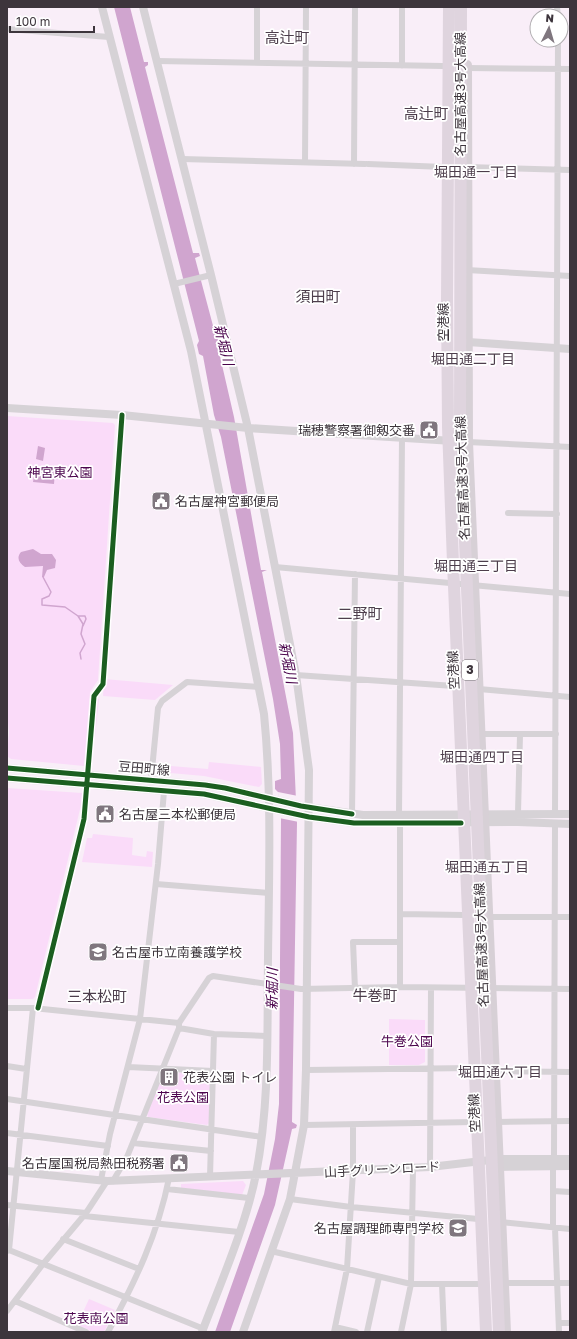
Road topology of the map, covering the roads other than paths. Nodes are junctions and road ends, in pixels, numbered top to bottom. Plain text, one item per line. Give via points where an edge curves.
1 (102, 7) edge
2 (143, 7) edge
3 (257, 7) edge
4 (306, 7) edge
5 (355, 7) edge
6 (402, 7) edge
7 (444, 7) edge
8 (449, 7) edge
9 (461, 7) edge
10 (467, 7) edge
11 (467, 20) junction
12 (7, 29) edge
13 (109, 36) junction
14 (558, 48) edge
15 (157, 61) junction
16 (257, 63) junction
17 (306, 64) junction
18 (354, 65) junction
19 (402, 66) junction
20 (443, 66) junction
21 (467, 68) junction
22 (558, 68) junction
23 (570, 69) edge
24 (182, 159) junction
25 (305, 162) junction
26 (354, 164) junction
27 (444, 166) junction
28 (467, 167) junction
29 (558, 170) junction
30 (570, 170) edge
31 (467, 270) junction
32 (208, 275) junction
33 (557, 275) junction
34 (570, 276) edge
35 (177, 283) junction
36 (468, 342) junction
37 (557, 348) junction
38 (570, 348) edge
39 (7, 408) edge
40 (209, 424) junction
41 (245, 428) junction
42 (402, 438) junction
43 (443, 440) junction
44 (468, 442) junction
45 (556, 447) junction
46 (570, 447) edge
47 (508, 513) dead end
48 (556, 514) junction
49 (465, 562) junction
50 (275, 567) junction
51 (355, 574) junction
52 (401, 578) junction
53 (449, 582) junction
54 (474, 585) junction
55 (556, 593) junction
56 (570, 594) edge
57 (457, 669) junction
58 (296, 675) junction
59 (354, 678) junction
60 (401, 682) junction
61 (454, 686) junction
62 (258, 687) junction
63 (479, 689) junction
64 (556, 696) junction
65 (570, 697) edge
66 (480, 734) junction
67 (556, 734) junction
68 (520, 735) junction
69 (7, 768) edge
70 (7, 778) edge
71 (151, 780) junction
72 (164, 791) junction
73 (274, 800) junction
74 (305, 807) junction
75 (274, 809) junction
76 (518, 813) junction
77 (352, 814) junction
78 (555, 814) junction
79 (570, 814) edge
80 (399, 815) junction
81 (305, 816) junction
82 (461, 818) junction
83 (485, 818) junction
84 (400, 824) junction
85 (555, 824) junction
86 (570, 824) edge
87 (156, 884) junction
88 (269, 893) junction
89 (400, 914) junction
90 (464, 915) junction
91 (489, 917) junction
92 (555, 917) junction
93 (570, 918) edge
94 (400, 942) junction
95 (272, 986) junction
96 (400, 987) junction
97 (431, 988) junction
98 (468, 988) junction
99 (304, 989) junction
100 (355, 989) junction
101 (492, 989) junction
102 (554, 989) junction
103 (570, 989) edge
104 (7, 1008) edge
105 (33, 1008) junction
106 (140, 1019) junction
107 (179, 1025) junction
108 (214, 1034) junction
109 (267, 1036) junction
110 (7, 1066) edge
111 (128, 1067) junction
112 (472, 1068) junction
113 (26, 1069) junction
114 (163, 1069) junction
115 (431, 1069) junction
116 (306, 1070) junction
117 (555, 1070) junction
118 (213, 1071) junction
119 (496, 1071) junction
120 (570, 1072) edge
121 (7, 1099) edge
122 (23, 1101) junction
123 (115, 1116) junction
124 (142, 1120) junction
125 (474, 1122) junction
126 (498, 1122) junction
127 (554, 1122) junction
128 (570, 1122) edge
129 (432, 1123) junction
130 (353, 1124) junction
131 (304, 1125) junction
132 (211, 1130) junction
133 (7, 1133) edge
134 (475, 1134) junction
135 (20, 1135) junction
136 (262, 1137) junction
137 (133, 1143) junction
138 (108, 1146) junction
139 (211, 1152) junction
140 (570, 1159) edge
141 (476, 1163) junction
142 (554, 1163) junction
143 (499, 1164) junction
144 (570, 1166) edge
145 (430, 1167) junction
146 (413, 1168) junction
147 (353, 1171) junction
148 (11, 1172) edge
149 (292, 1174) junction
150 (259, 1175) junction
151 (210, 1177) junction
152 (170, 1178) junction
153 (107, 1181) junction
154 (167, 1189) junction
155 (553, 1191) junction
156 (570, 1192) edge
157 (249, 1198) junction
158 (290, 1199) junction
159 (10, 1205) edge
160 (351, 1207) junction
161 (412, 1212) junction
162 (85, 1214) junction
163 (478, 1218) junction
164 (501, 1222) junction
165 (159, 1224) junction
166 (555, 1228) junction
167 (570, 1229) edge
168 (239, 1232) junction
169 (63, 1239) junction
170 (8, 1250) edge
171 (272, 1251) junction
172 (43, 1264) junction
173 (496, 1268) junction
174 (140, 1269) junction
175 (347, 1269) junction
176 (379, 1276) junction
177 (504, 1283) junction
178 (557, 1283) junction
179 (570, 1283) edge
180 (411, 1284) junction
181 (442, 1284) junction
182 (480, 1284) junction
183 (126, 1298) junction
184 (15, 1301) junction
185 (7, 1311) edge
186 (559, 1323) junction
187 (570, 1323) edge
188 (334, 1329) edge
189 (203, 1330) edge
190 (86, 1332) edge
191 (108, 1332) edge
192 (243, 1332) edge
193 (356, 1332) edge
194 (367, 1332) edge
195 (401, 1332) edge
196 (444, 1332) edge
197 (483, 1332) edge
198 (486, 1332) edge
199 (493, 1332) edge
200 (499, 1332) edge
201 (506, 1332) edge
202 (559, 1332) edge

1 - 13 street
2 - 15 street
3 - 16 street
4 - 17 street
5 - 18 street
6 - 19 street
7 - 20 main road, 空港線
8 - 57 highway, 名古屋高速3号大高線 / 3 via 448,396
9 - 49 highway, 名古屋高速3号大高線 / 3 via 459,353
10 - 11 main road, 空港線
11 - 21 main road, 空港線
11 - 49 highway via 456,78 454,368 458,512
12 - 13 street
13 - 35 street
14 - 22 street
15 - 16 street
15 - 24 street
16 - 17 street
17 - 18 street
17 - 25 street
18 - 19 street
18 - 26 street
19 - 20 street
20 - 27 main road, 空港線
21 - 22 street
21 - 28 main road, 空港線
22 - 23 street
22 - 29 street
24 - 25 street
24 - 32 street
25 - 26 street
26 - 27 street
27 - 43 main road, 空港線
28 - 29 street
28 - 31 main road, 空港線
29 - 30 street
29 - 33 street
31 - 33 street
31 - 36 main road, 空港線
32 - 35 street
32 - 41 street
33 - 34 street
33 - 37 street
35 - 40 street
36 - 37 street
36 - 44 main road, 空港線
37 - 38 street
37 - 45 street
39 - 40 street via 122,415
40 - 41 street
40 - 62 street
41 - 42 street
41 - 50 street
42 - 43 street
42 - 52 street
43 - 44 street
43 - 53 main road, 空港線
44 - 45 street
44 - 54 main road, 空港線
45 - 46 street
45 - 48 street
47 - 48 street
48 - 55 street
49 - 173 highway, 名古屋高速3号大高線 / 3
50 - 51 street
50 - 58 street
51 - 52 street
51 - 59 street
52 - 53 street
52 - 60 street
53 - 54 street
53 - 61 main road, 空港線
54 - 55 street
54 - 63 main road, 空港線
55 - 56 street
55 - 64 street
57 - 134 highway via 462,689 478,980
57 - 198 highway, 名古屋高速3号大高線 / 3
58 - 59 street
58 - 74 street via 308,751
59 - 60 street
59 - 77 street
60 - 61 street
60 - 80 street
61 - 82 main road, 空港線
62 - 71 street via 187,682 162,701 158,708
62 - 73 street via 264,714
63 - 64 street
63 - 66 main road, 空港線
64 - 65 street
64 - 67 street
66 - 68 street
66 - 83 main road, 空港線
67 - 68 street
67 - 78 street
68 - 76 street
69 - 71 street, 豆田町線
70 - 72 street, 豆田町線
71 - 73 street, 豆田町線 via 225,788
72 - 75 street, 豆田町線 via 204,794
72 - 87 street
73 - 74 street, 豆田町線
73 - 75 street
74 - 77 street
74 - 81 street
75 - 81 street, 豆田町線
75 - 88 street
76 - 78 street
76 - 83 street
77 - 80 street
78 - 79 street
80 - 82 street
81 - 84 street via 354,823
81 - 99 street
82 - 83 street
82 - 84 street
82 - 90 main road, 空港線
83 - 85 street
83 - 91 main road, 空港線
84 - 89 street
85 - 86 street
85 - 92 street
87 - 88 street
87 - 106 street
88 - 95 street
89 - 90 street
89 - 94 street
90 - 98 main road, 空港線
91 - 92 street
91 - 101 main road, 空港線
92 - 93 street
92 - 102 street
94 - 96 street
94 - 100 street via 353,942
95 - 99 street
95 - 107 street via 213,976 209,978
95 - 109 street
96 - 97 street
96 - 100 street
97 - 98 street
97 - 115 street
98 - 101 street
98 - 112 main road, 空港線
99 - 100 street
99 - 116 street
101 - 102 street
101 - 119 main road, 空港線
102 - 103 street
102 - 117 street
104 - 105 street
105 - 106 street
105 - 113 street
106 - 107 street
106 - 111 street
107 - 108 street
107 - 114 street
108 - 109 street
108 - 118 street
109 - 136 street via 267,1100
110 - 113 street
111 - 114 street
111 - 123 street
112 - 115 street
112 - 125 main road, 空港線
113 - 122 street
114 - 118 street
114 - 124 street
115 - 116 street
115 - 129 street
116 - 131 street
117 - 119 street
117 - 120 street
117 - 127 street
118 - 132 street
119 - 126 main road, 空港線
121 - 122 street
122 - 123 street
122 - 135 street
123 - 124 street
123 - 138 street
124 - 132 street
124 - 137 street
125 - 129 street
125 - 134 main road, 空港線
126 - 127 street
126 - 143 main road, 空港線
127 - 128 street
127 - 142 street
129 - 130 street
129 - 145 street
130 - 131 street
130 - 147 street
131 - 149 street
132 - 136 street
132 - 139 street
133 - 135 street
134 - 141 main road, 空港線
135 - 138 street
135 - 148 street
136 - 150 street
137 - 139 street
137 - 153 street via 127,1157
138 - 153 street
139 - 151 street
140 - 142 street, 山手グリーンロード
141 - 143 street, 山手グリーンロード
141 - 145 street, 山手グリーンロード
141 - 163 main road, 空港線
142 - 143 street, 山手グリーンロード
142 - 144 street, 山手グリーンロード
142 - 155 street
143 - 164 main road, 空港線
145 - 146 street, 山手グリーンロード
146 - 147 street, 山手グリーンロード
146 - 161 street
147 - 149 street, 山手グリーンロード
147 - 160 street
148 - 153 street, 山手グリーンロード
148 - 159 street
149 - 150 street, 山手グリーンロード
149 - 158 street
150 - 151 street, 山手グリーンロード
150 - 157 street
151 - 152 street, 山手グリーンロード
152 - 153 street, 山手グリーンロード
152 - 154 street
153 - 162 street
154 - 157 street
154 - 165 street
155 - 156 street
155 - 166 street
157 - 168 street
158 - 160 street
158 - 171 street
159 - 162 street
159 - 170 street
160 - 161 street
160 - 175 street
161 - 163 street
161 - 180 street
162 - 165 street
162 - 169 street
163 - 182 main road, 空港線
164 - 166 street
164 - 177 main road, 空港線
165 - 168 street
165 - 174 street
166 - 167 street
166 - 178 street
168 - 189 street
169 - 172 street
169 - 174 street
170 - 172 street
171 - 175 street
171 - 192 street
172 - 183 street
172 - 184 street
173 - 199 highway via 492,1283
173 - 200 highway, 名古屋高速3号大高線 / 3
174 - 183 street
175 - 176 street
175 - 188 street
176 - 180 street
176 - 194 street
177 - 178 street
177 - 201 main road, 空港線
178 - 179 street
178 - 186 street
180 - 181 street
180 - 195 street
181 - 182 street
181 - 196 street
182 - 197 main road, 空港線
183 - 189 street
183 - 191 street
184 - 185 street
184 - 190 street
186 - 187 street
186 - 202 street
188 - 193 street

